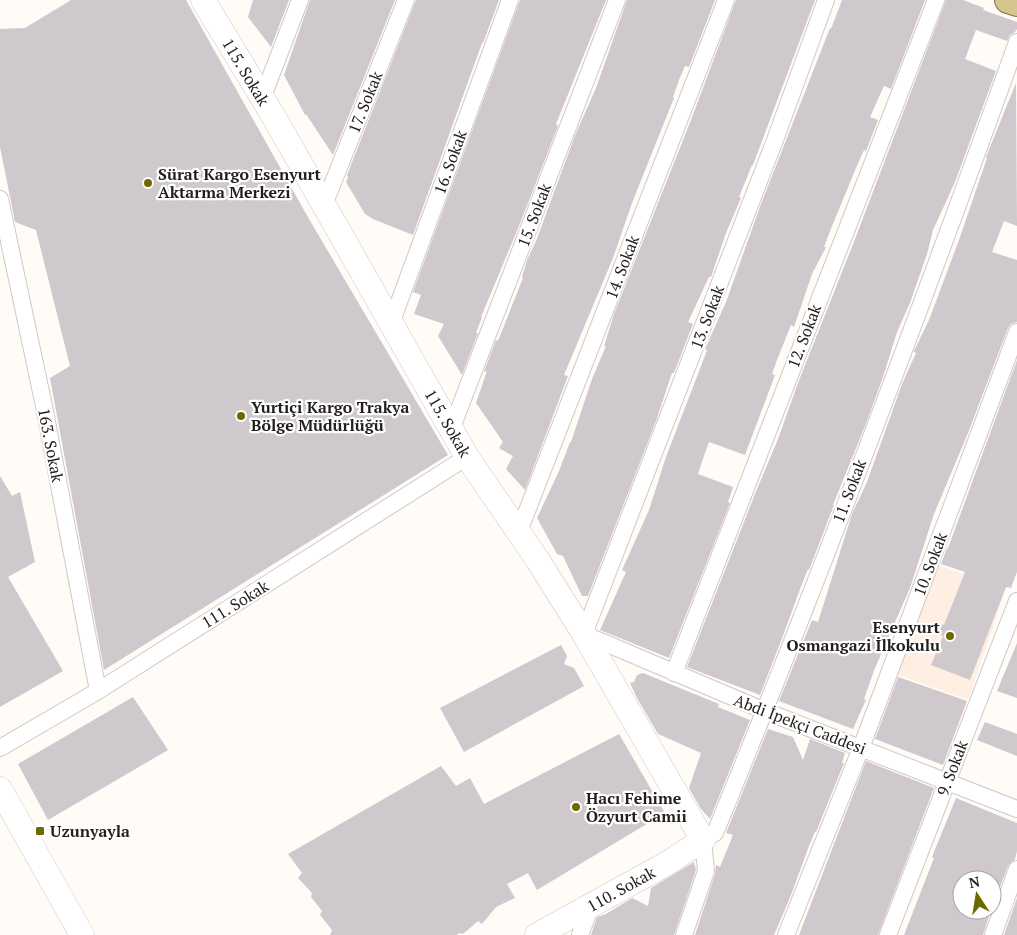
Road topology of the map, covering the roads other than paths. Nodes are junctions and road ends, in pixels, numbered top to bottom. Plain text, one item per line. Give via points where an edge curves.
1 (203, 0) edge
2 (300, 0) edge
3 (406, 0) edge
4 (510, 0) edge
5 (617, 0) edge
6 (726, 0) edge
7 (826, 0) edge
8 (936, 0) edge
9 (1008, 0) edge
10 (1017, 3) edge
11 (1017, 42) edge
12 (262, 100) junction
13 (0, 200) edge
14 (324, 205) junction
15 (391, 324) junction
16 (1017, 332) edge
17 (451, 430) junction
18 (467, 457) junction
19 (518, 534) junction
20 (1017, 602) edge
21 (584, 634) junction
22 (674, 673) junction
23 (98, 691) junction
24 (765, 711) junction
25 (0, 748) edge
26 (861, 748) junction
27 (947, 782) junction
28 (0, 789) edge
29 (1017, 809) edge
30 (703, 840) junction
31 (1017, 869) edge
32 (591, 906) junction
33 (82, 935) edge
34 (537, 935) edge
35 (580, 935) edge
36 (684, 935) edge
37 (786, 935) edge
38 (888, 935) edge
39 (993, 935) edge

1 - 12 street, 115. Sokak
2 - 12 street
3 - 14 street, 17. Sokak
4 - 15 street, 16. Sokak
5 - 17 street, 15. Sokak
6 - 19 street, 14. Sokak
7 - 21 street, 13. Sokak
8 - 22 street, 12. Sokak
9 - 10 main road
11 - 24 street, 11. Sokak via 953,220
12 - 14 street, 115. Sokak
13 - 23 street, 163. Sokak via 44,406
14 - 15 street, 115. Sokak
15 - 17 street, 115. Sokak
16 - 26 street, 10. Sokak
17 - 18 street, 115. Sokak
18 - 19 street, 115. Sokak
18 - 23 street, 111. Sokak
19 - 21 street, 115. Sokak
20 - 27 street, 9. Sokak
21 - 22 street, Abdi İpekçi Caddesi
21 - 30 street, 115. Sokak
22 - 24 street, Abdi İpekçi Caddesi
23 - 25 street, 111. Sokak
24 - 26 street, Abdi İpekçi Caddesi
24 - 30 street, 11. Sokak via 715,833
26 - 27 street, Abdi İpekçi Caddesi
26 - 37 street, 10. Sokak
27 - 29 street, Abdi İpekçi Caddesi
27 - 38 street, 9. Sokak
28 - 33 street
30 - 32 street, 110. Sokak
30 - 36 street via 706,871
31 - 39 street
32 - 34 street, 110. Sokak
32 - 35 street

